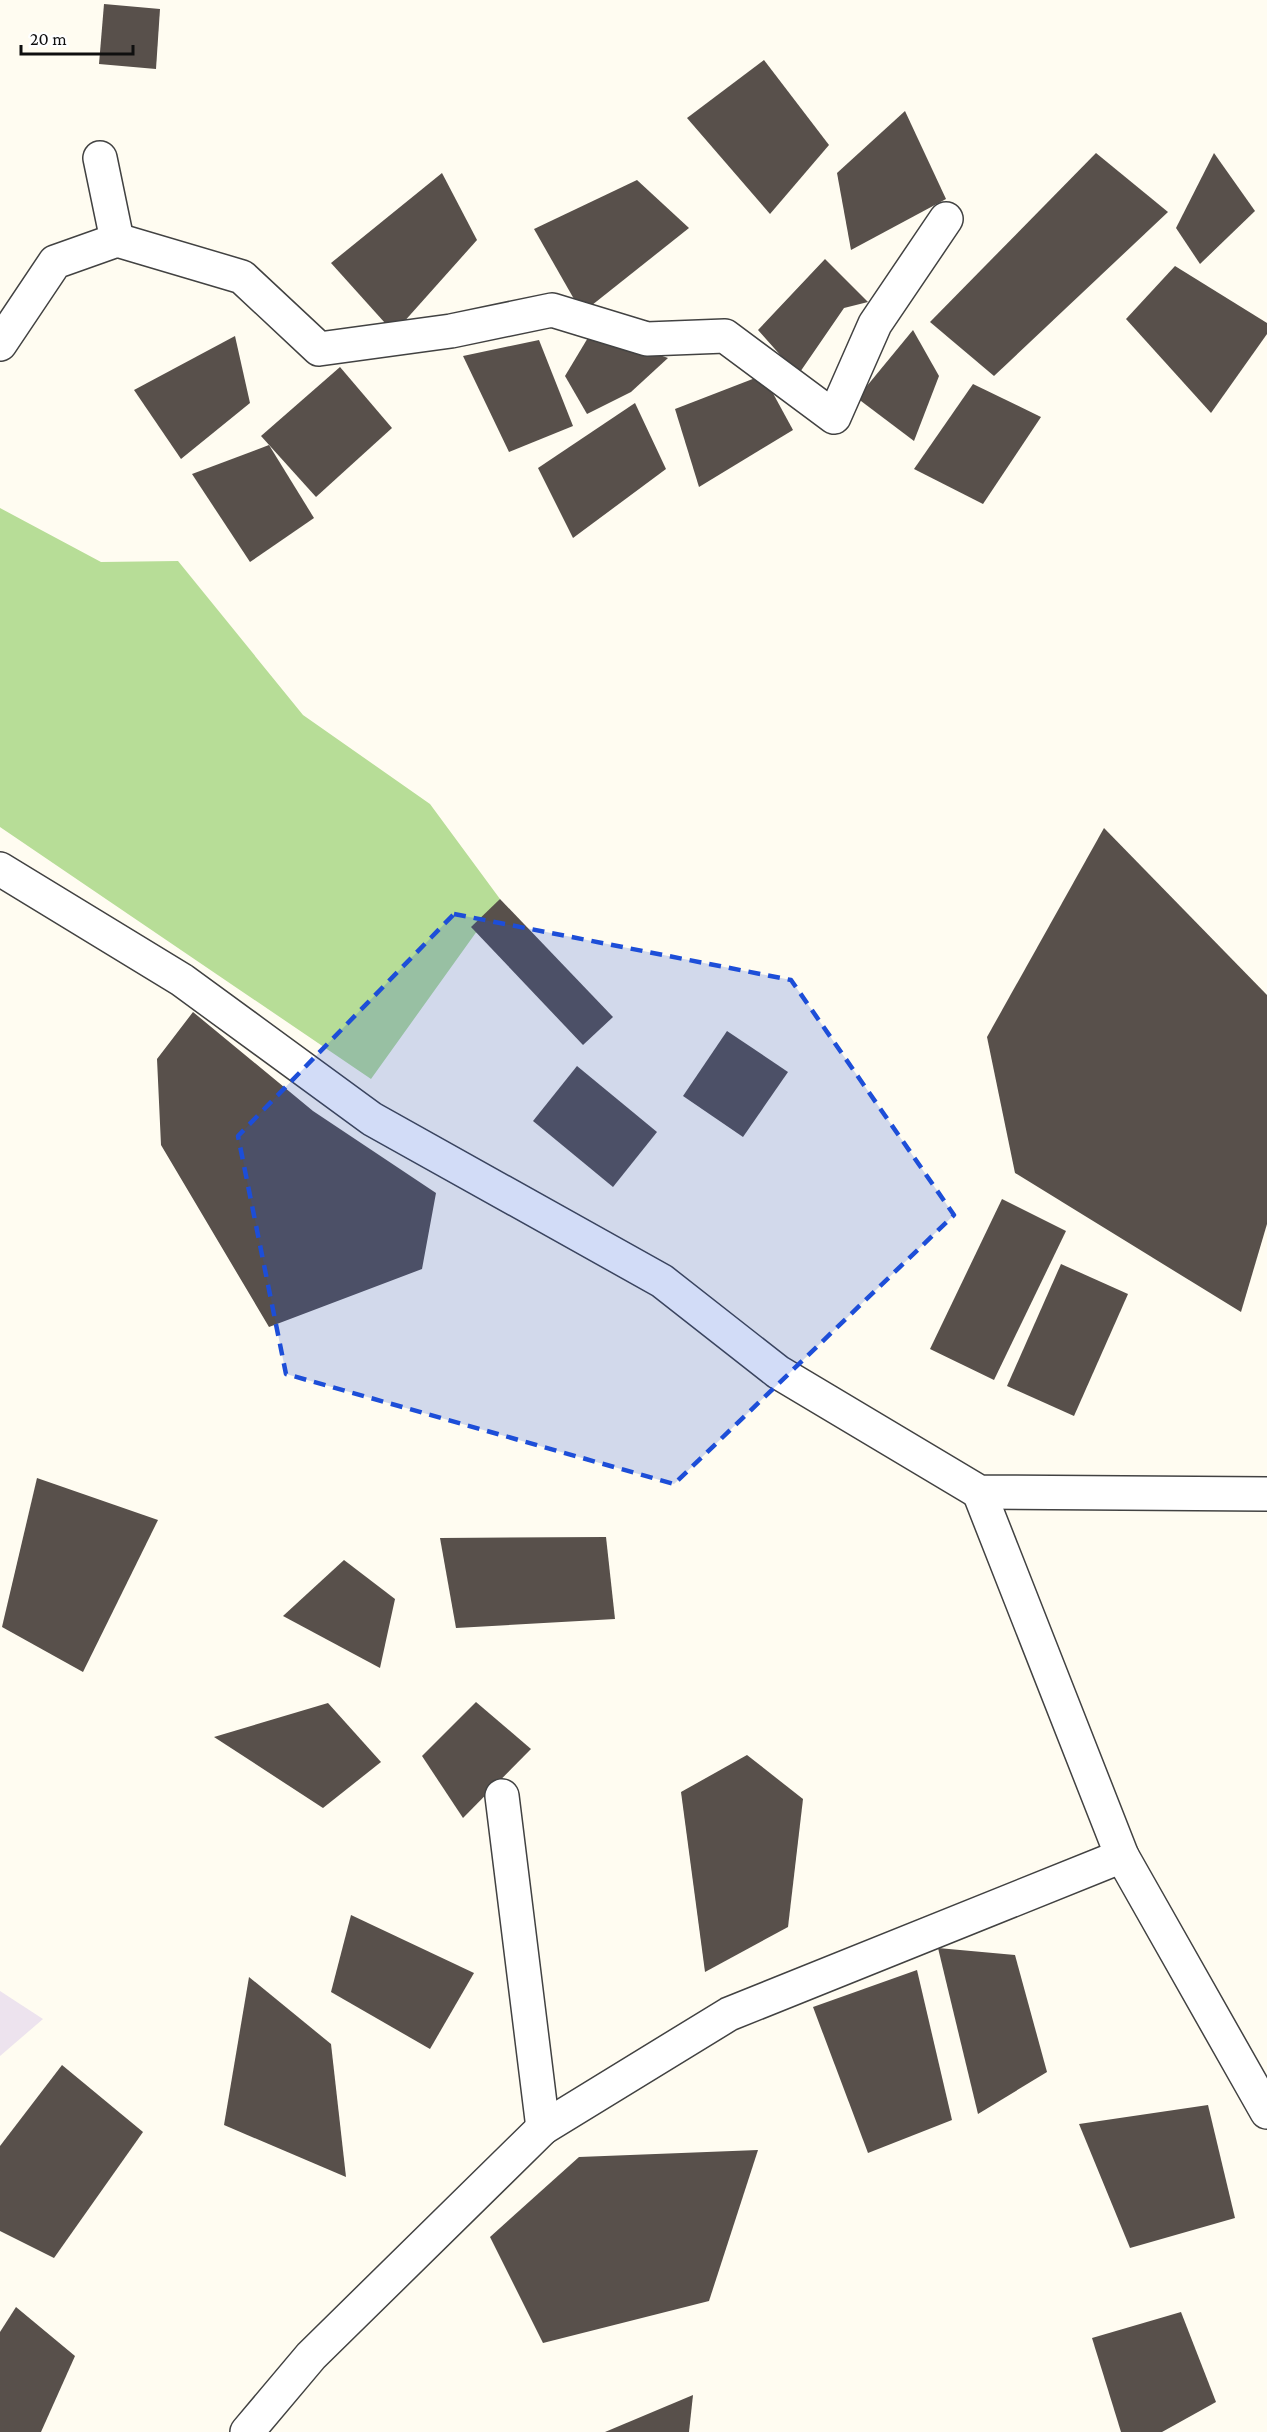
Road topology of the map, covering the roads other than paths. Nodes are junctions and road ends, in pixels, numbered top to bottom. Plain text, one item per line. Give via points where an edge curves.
1 (100, 158) dead end
2 (946, 219) dead end
3 (117, 240) junction
4 (0, 344) edge
5 (0, 869) edge
6 (979, 1492) junction
7 (1267, 1494) edge
8 (502, 1796) dead end
9 (1122, 1856) junction
10 (1267, 2112) edge
11 (543, 2128) junction
12 (247, 2432) edge

1 - 3 street
2 - 3 street via 875,324 834,417 725,336 647,339 552,310 451,331 319,349 242,277
3 - 4 street via 55,262
5 - 6 street via 182,980 372,1119 662,1281 778,1372
6 - 7 street
6 - 9 street
8 - 11 street
9 - 10 street
9 - 11 street via 729,2014
11 - 12 street via 311,2356

